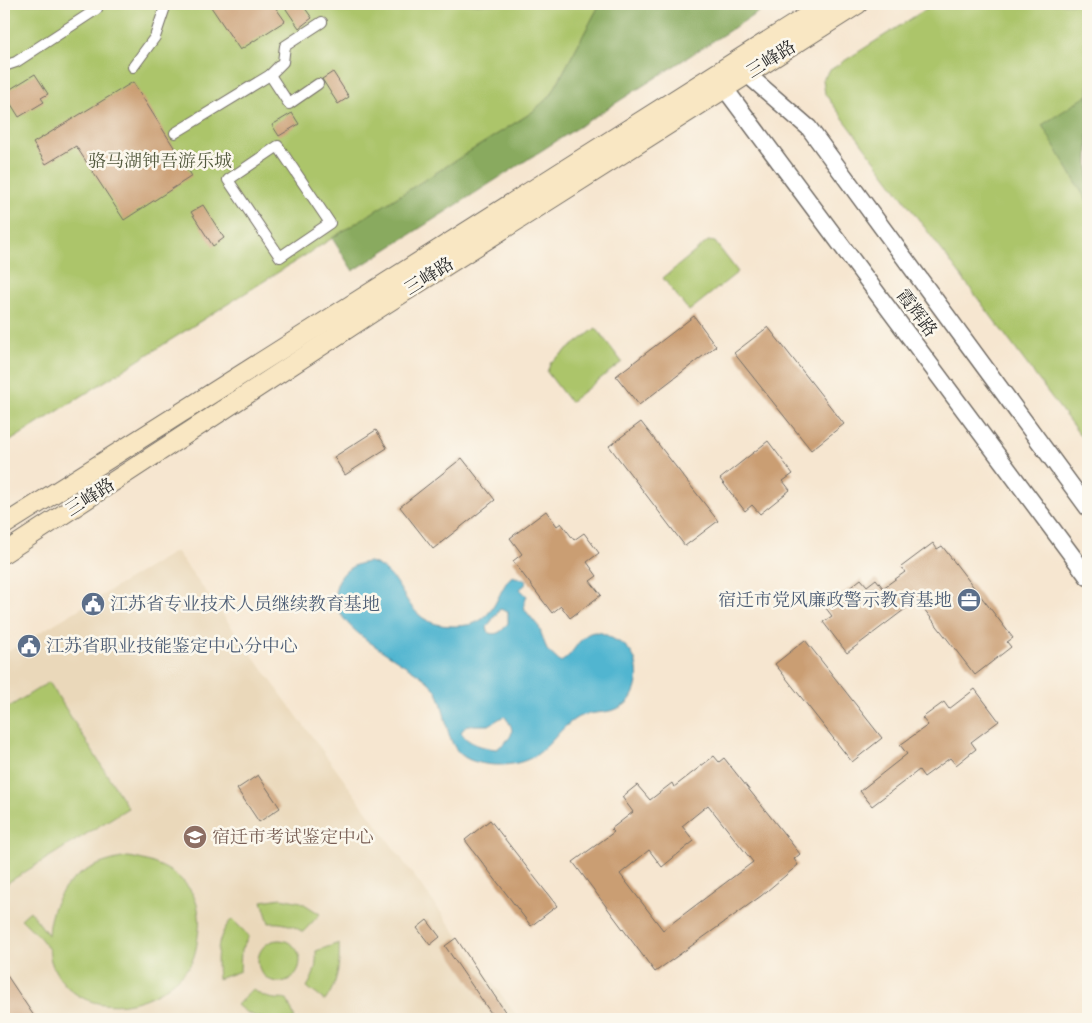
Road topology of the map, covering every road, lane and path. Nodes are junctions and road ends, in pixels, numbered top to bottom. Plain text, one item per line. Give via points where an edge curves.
1 (166, 4) edge
2 (826, 4) edge
3 (858, 4) edge
4 (97, 9) dead end
5 (322, 22) dead end
6 (4, 66) edge
7 (133, 67) dead end
8 (742, 67) junction
9 (270, 75) junction
10 (720, 81) junction
11 (318, 84) dead end
12 (175, 133) dead end
13 (228, 180) joint
14 (1088, 508) edge
15 (4, 525) edge
16 (4, 554) edge
17 (1088, 577) edge

1 - 7 street via 155,37
2 - 8 main road, 三峰路
3 - 8 main road, 三峰路
4 - 6 street via 16,62
5 - 9 street via 285,46 283,62
8 - 10 main road, 三峰路
8 - 14 street, 霞辉路 via 809,128
9 - 11 street via 289,104
9 - 12 street
10 - 15 main road, 三峰路
10 - 16 main road, 三峰路
10 - 17 street, 霞辉路
13 - 13 street via 278,146 330,223 280,257

